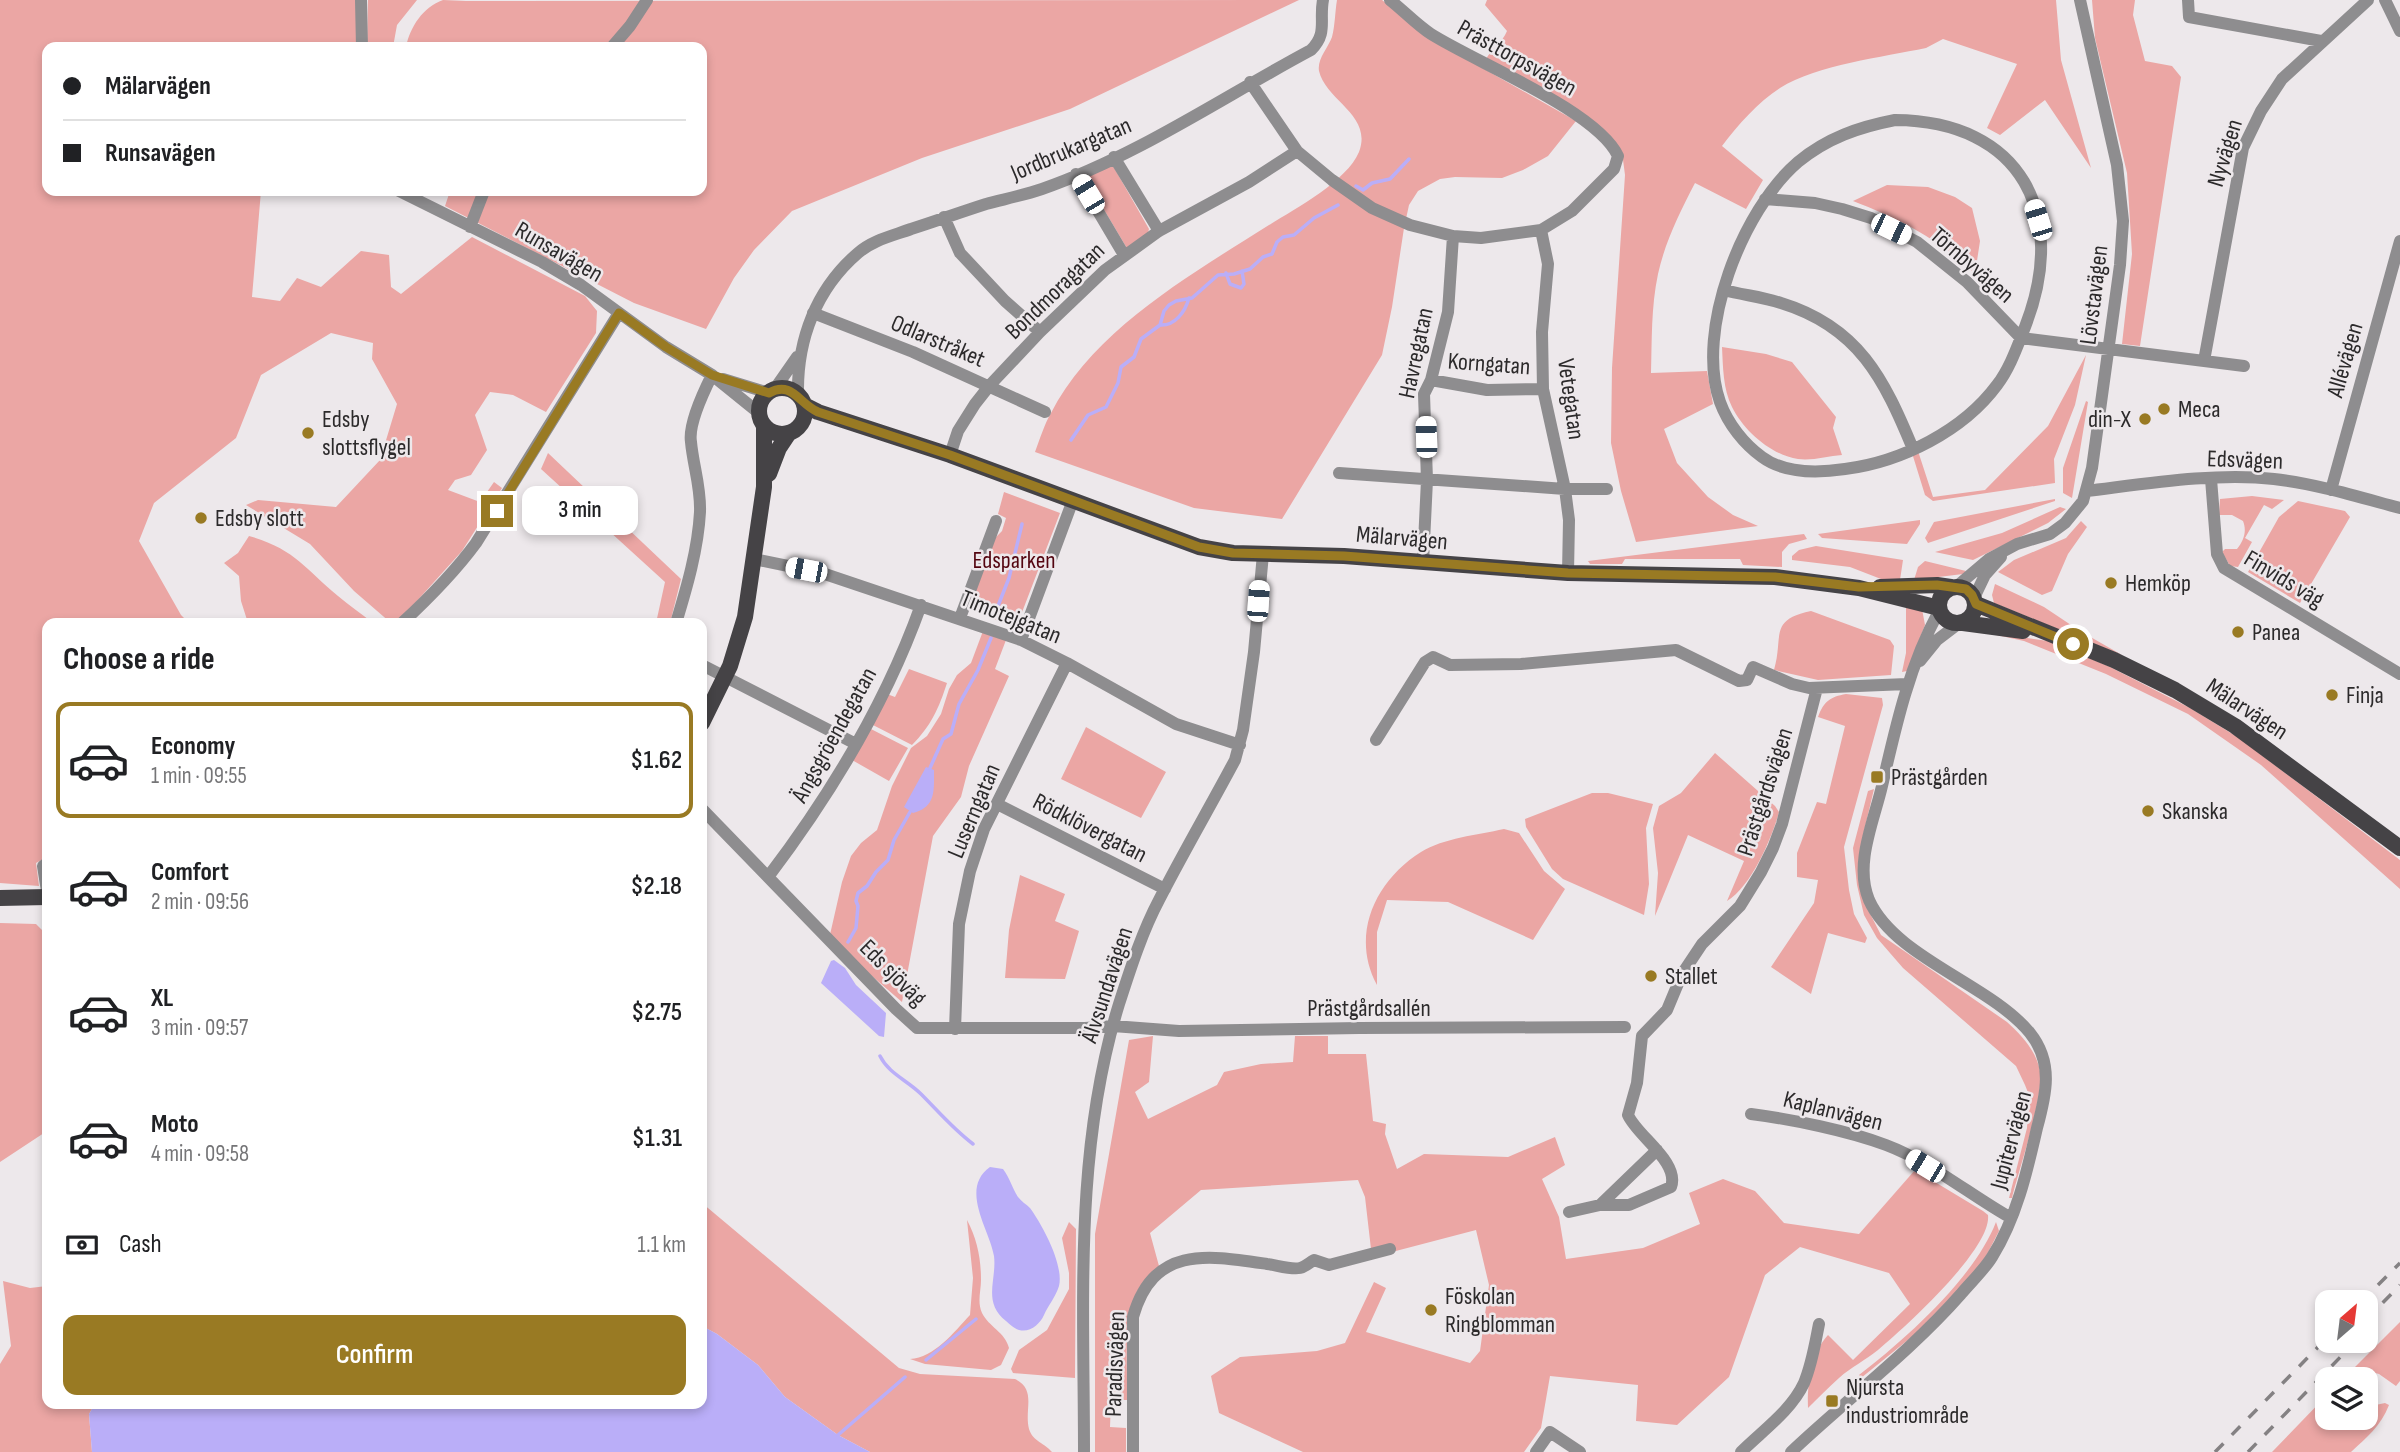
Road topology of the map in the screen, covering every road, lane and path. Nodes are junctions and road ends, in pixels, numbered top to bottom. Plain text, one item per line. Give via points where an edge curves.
1 (361, 0) edge
2 (646, 0) edge
3 (1323, 0) edge
4 (1390, 0) edge
5 (2080, 0) edge
6 (2188, 0) edge
7 (2368, 0) edge
8 (2385, 0) edge
9 (2400, 32) edge
10 (2321, 41) junction
11 (362, 42) edge
12 (616, 42) edge
13 (1250, 82) junction
14 (1297, 151) junction
15 (1114, 157) junction
16 (1076, 174) junction
17 (409, 196) edge
18 (482, 196) edge
19 (1765, 199) junction
20 (944, 217) junction
21 (470, 227) junction
22 (1541, 230) junction
23 (1159, 231) junction
24 (1453, 236) junction
25 (2400, 241) edge
26 (1124, 255) junction
27 (1724, 290) junction
28 (619, 313) junction
29 (813, 313) junction
30 (1040, 332) junction
31 (2021, 338) junction
32 (2109, 350) junction
33 (799, 354) junction
34 (2204, 361) junction
35 (2244, 366) dead end
36 (712, 375) junction
37 (1431, 380) junction
38 (990, 385) junction
39 (1543, 389) junction
40 (771, 391) junction
41 (801, 400) junction
42 (1045, 412) dead end
43 (762, 419) junction
44 (794, 430) junction
45 (877, 431) junction
46 (1913, 449) junction
47 (950, 455) junction
48 (1339, 473) dead end
49 (2211, 479) junction
50 (1427, 480) junction
51 (764, 487) junction
52 (1565, 489) junction
53 (1607, 489) dead end
54 (2331, 490) junction
55 (2086, 491) junction
56 (1073, 500) junction
57 (2400, 508) edge
58 (996, 521) dead end
59 (2006, 551) junction
60 (1262, 554) junction
61 (754, 559) junction
62 (1423, 563) junction
63 (1568, 573) junction
64 (1859, 587) junction
65 (1953, 587) junction
66 (1975, 601) junction
67 (921, 605) junction
68 (1939, 609) junction
69 (407, 618) edge
70 (677, 618) edge
71 (960, 618) junction
72 (1960, 624) junction
73 (2053, 636) junction
74 (1021, 640) junction
75 (1067, 663) junction
76 (707, 667) edge
77 (1913, 669) junction
78 (2400, 674) edge
79 (725, 677) junction
80 (1907, 684) junction
81 (1818, 688) junction
82 (707, 713) edge
83 (1376, 740) dead end
84 (856, 744) junction
85 (1240, 746) junction
86 (997, 804) junction
87 (707, 813) edge
88 (2400, 848) edge
89 (768, 877) junction
90 (1166, 889) junction
91 (42, 897) edge
92 (0, 898) edge
93 (1113, 1026) junction
94 (1625, 1027) dead end
95 (955, 1028) junction
96 (1751, 1114) dead end
97 (1657, 1150) junction
98 (1600, 1205) junction
99 (1570, 1212) dead end
100 (2011, 1218) junction
101 (1390, 1249) dead end
102 (1819, 1324) dead end
103 (1084, 1452) edge
104 (1133, 1452) edge
105 (1536, 1452) edge
106 (1580, 1452) edge
107 (1741, 1452) edge
108 (1791, 1452) edge

1 - 11 street
2 - 12 street
3 - 13 street, Jordbrukargatan via 1320,41
4 - 22 street, Prästtorpsvägen via 1430,34 1544,96 1607,138 1618,156 1614,169 1572,211
5 - 32 street, Lövstavägen via 2117,165 2123,221
6 - 10 street via 2189,17
7 - 10 street, Nyvägen
8 - 9 street
10 - 34 street, Nyvägen via 2282,79 2243,148
13 - 14 street
13 - 15 street, Jordbrukargatan
14 - 23 street, Bondmoragatan
14 - 24 street via 1372,208 1410,225
15 - 16 street, Jordbrukargatan
15 - 23 street
16 - 20 street, Jordbrukargatan via 1042,189
16 - 26 street
17 - 21 street, Runsavägen
18 - 21 street
19 - 27 street
19 - 31 street, Törnbyvägen via 1842,209 1917,242 1967,282
19 - 31 street via 1820,146 1868,125 1920,120 1969,132 2000,151 2016,168 2038,220 2040,278
20 - 29 street, Jordbrukargatan via 876,241 859,252 838,273
20 - 30 street via 960,253
21 - 28 street, Runsavägen via 542,262
22 - 24 street via 1481,238
22 - 39 street, Vetegatan via 1548,264
23 - 26 street, Bondmoragatan
24 - 37 street, Havregatan via 1448,312
25 - 54 street, Allévägen
26 - 30 street, Bondmoragatan
27 - 46 street via 1805,312 1852,342 1886,390
27 - 46 street via 1714,346 1715,377 1720,403 1748,446 1770,463 1824,472 1858,468
28 - 36 street
28 - 69 street, Runsavägen via 476,543 439,589
29 - 33 street, Jordbrukargatan
29 - 38 street, Odlarstråket
30 - 38 street, Bondmoragatan
31 - 32 street, Törnbyvägen
31 - 46 street via 1997,385 1973,410
32 - 34 street
32 - 55 street, Lövstavägen
33 - 40 street, Jordbrukargatan
33 - 41 street, Jordbrukargatan
34 - 35 street
36 - 40 street
36 - 43 street
36 - 70 street via 691,430 700,511
37 - 39 street, Korngatan via 1487,390
37 - 50 street, Havregatan via 1424,394
38 - 42 street, Odlarstråket
38 - 47 street, Bondmoragatan via 958,431
39 - 52 street, Vetegatan
40 - 41 main road via 788,389
40 - 43 main road via 762,402
41 - 44 main road via 804,417
41 - 45 main road, Mälarvägen via 818,412
43 - 44 main road via 778,434
43 - 51 main road
44 - 45 main road, Mälarvägen via 815,424
44 - 51 main road via 779,448
45 - 47 main road, Mälarvägen
47 - 56 main road, Mälarvägen
48 - 50 street
49 - 54 street, Edsvägen via 2273,479
49 - 55 street, Edsvägen
49 - 78 street, Finvids väg via 2217,554 2224,568 2369,649
50 - 52 street
50 - 62 street, Havregatan
51 - 61 main road
52 - 53 street
52 - 63 street, Vetegatan
54 - 57 street, Edsvägen
55 - 59 street, Lövstavägen via 2066,523
56 - 60 main road, Mälarvägen via 1199,547
56 - 74 street
58 - 71 street
59 - 65 street, Lövstavägen
59 - 66 street, Lövstavägen via 1985,575
60 - 62 main road, Mälarvägen
60 - 85 street, Älvsundavägen
61 - 67 street, Timotejgatan via 822,573
61 - 79 main road via 745,617
62 - 63 main road, Mälarvägen
63 - 64 main road, Mälarvägen via 1775,577
64 - 65 main road, Mälarvägen
64 - 68 main road, Mälarvägen
65 - 66 main road via 1966,589
65 - 68 main road via 1942,595
66 - 72 main road via 1971,617
66 - 73 main road, Mälarvägen
67 - 71 street, Timotejgatan
67 - 84 street, Ängsgröendegatan via 896,668
68 - 72 main road via 1945,620
68 - 77 street, Jupitervägen
71 - 74 street, Timotejgatan
72 - 73 main road, Mälarvägen
72 - 77 street, Jupitervägen via 1937,640
73 - 88 main road, Mälarvägen via 2114,660 2235,726
74 - 75 street, Timotejgatan
75 - 85 street, Timotejgatan via 1176,724
75 - 86 street, Luserngatan
76 - 79 street
77 - 80 street, Jupitervägen
79 - 82 main road
79 - 84 street
80 - 81 street
80 - 100 street, Jupitervägen via 1866,851 1868,898 1900,939 2014,1016 2046,1060 2047,1088
81 - 83 street via 1792,684 1754,667 1747,680 1739,681 1676,650 1521,664 1450,665 1433,657 1425,662
81 - 97 street, Prästgårdsvägen via 1782,824 1761,872 1740,906 1702,944 1682,974 1667,1010 1642,1036 1628,1115
84 - 89 street, Ängsgröendegatan via 806,828
85 - 90 street, Älvsundavägen
86 - 90 street, Rödklövergatan
86 - 95 street, Luserngatan via 970,871 962,911
87 - 89 street, Eds sjöväg
89 - 95 street, Eds sjöväg via 918,1028
90 - 93 street, Älvsundavägen via 1140,946
91 - 92 main road
93 - 94 street, Prästgårdsallén via 1179,1031
93 - 95 street, Eds sjöväg
93 - 103 street, Älvsundavägen via 1089,1142 1084,1208
96 - 100 street, Kaplanvägen via 1887,1146
97 - 98 street
97 - 98 street, Prästgårdsvägen via 1673,1178 1671,1186 1629,1205
98 - 99 street, Prästgårdsvägen
100 - 108 street, Jupitervägen via 1991,1259 1950,1307
101 - 104 street, Paradisvägen via 1329,1265 1314,1259 1299,1269 1215,1256 1194,1258 1159,1273 1138,1298 1133,1317
102 - 107 street via 1811,1363 1798,1393
105 - 106 street via 1550,1432

